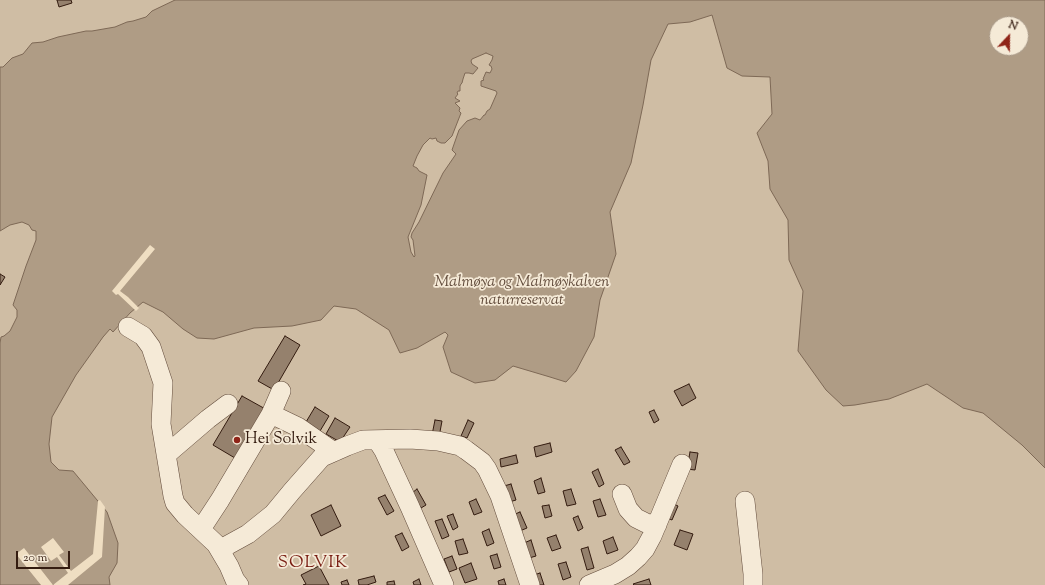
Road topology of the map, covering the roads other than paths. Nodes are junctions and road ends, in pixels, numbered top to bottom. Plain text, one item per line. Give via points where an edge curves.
1 (128, 327) dead end
2 (281, 391) dead end
3 (228, 404) dead end
4 (271, 414) junction
5 (377, 440) junction
6 (400, 440) junction
7 (334, 452) junction
8 (166, 455) junction
9 (682, 464) dead end
10 (394, 473) junction
11 (622, 494) dead end
12 (745, 501) dead end
13 (657, 525) junction
14 (201, 529) junction
15 (220, 551) junction
16 (239, 585) edge
17 (444, 585) edge
18 (530, 585) edge
19 (589, 585) edge
20 (753, 585) edge

1 - 8 lane via 143,336 151,347 164,383 161,424
2 - 4 lane
3 - 8 lane
4 - 7 lane via 298,427
4 - 14 lane
5 - 6 lane
5 - 7 lane via 364,440
5 - 10 lane
6 - 10 lane
6 - 18 lane via 456,445 482,462 492,476 500,496
7 - 15 lane via 322,457 273,514 248,534
8 - 14 lane via 175,503
9 - 13 lane
10 - 17 lane
11 - 13 lane via 628,509 636,518
12 - 20 lane
13 - 19 lane via 645,549 628,566
14 - 15 lane
15 - 16 lane

